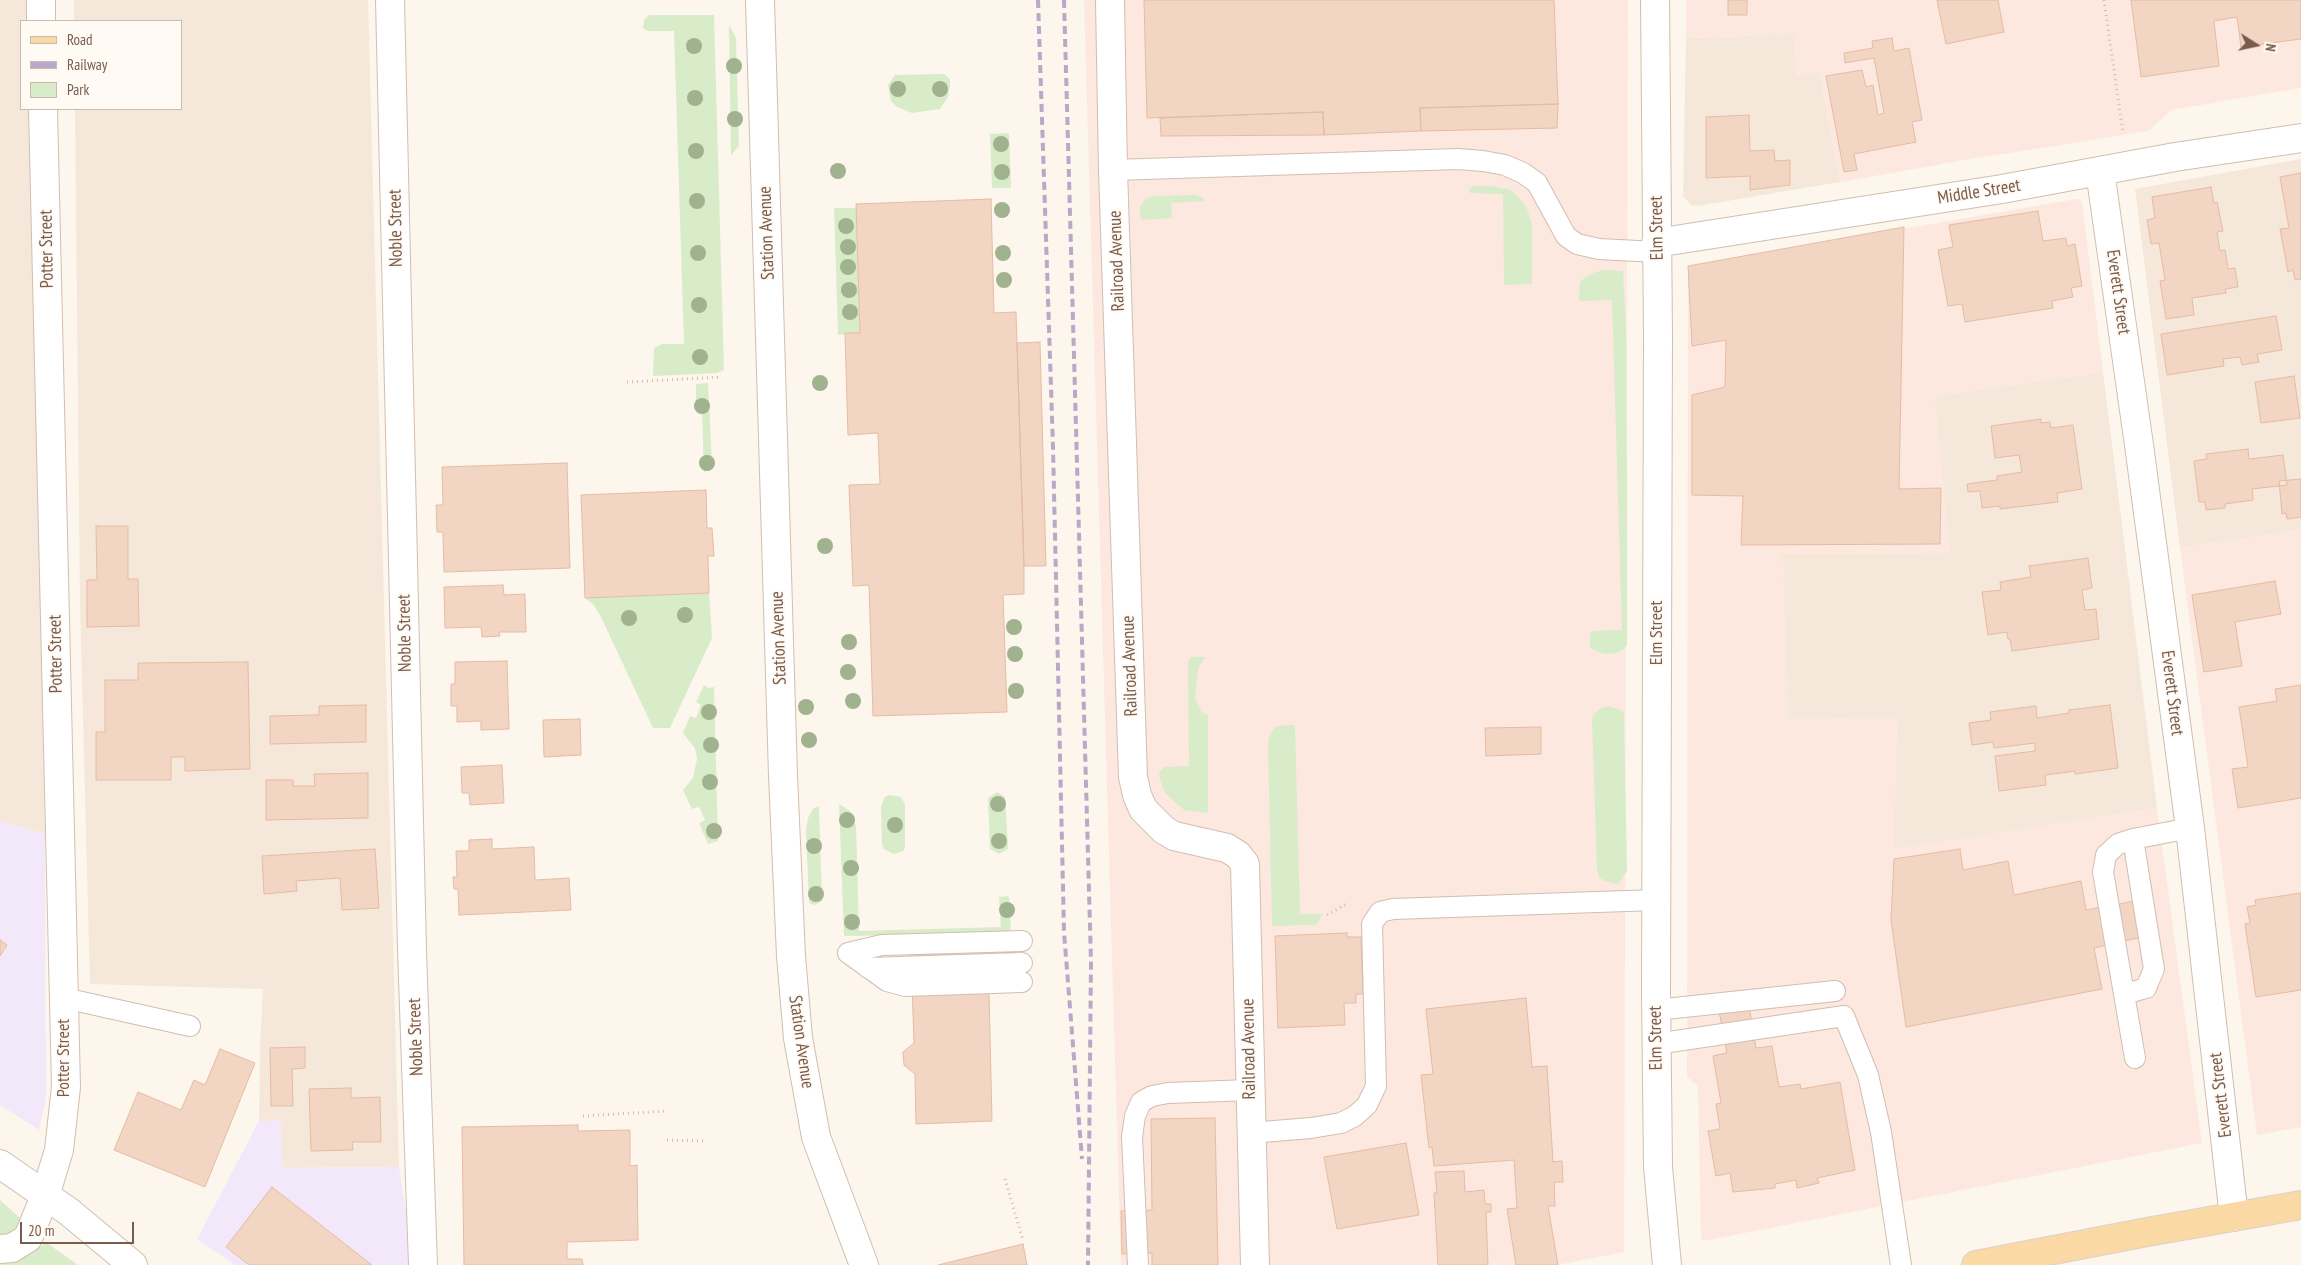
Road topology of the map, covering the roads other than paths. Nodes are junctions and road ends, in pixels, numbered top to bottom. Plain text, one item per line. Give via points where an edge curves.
1 (40, 0) edge
2 (390, 0) edge
3 (760, 0) edge
4 (1110, 0) edge
5 (1655, 0) edge
6 (41, 20) edge
7 (43, 110) edge
8 (2301, 138) edge
9 (1113, 170) junction
10 (2100, 171) junction
11 (1657, 247) junction
12 (2190, 828) junction
13 (2133, 839) junction
14 (1656, 900) junction
15 (1022, 941) dead end
16 (1022, 972) dead end
17 (1835, 991) dead end
18 (2125, 994) junction
19 (64, 998) junction
20 (1656, 1010) junction
21 (190, 1026) dead end
22 (1656, 1044) junction
23 (2135, 1058) dead end
24 (1250, 1090) junction
25 (1250, 1133) junction
26 (0, 1164) edge
27 (45, 1196) junction
28 (2234, 1217) joint
29 (0, 1250) edge
30 (133, 1265) edge
31 (422, 1265) edge
32 (864, 1265) edge
33 (1138, 1265) edge
34 (1255, 1265) edge
35 (1667, 1265) edge
36 (1901, 1265) edge
37 (1976, 1265) edge

1 - 6 street
2 - 31 street, Noble Street
3 - 32 street, Station Avenue via 790,956 798,1038 816,1137
4 - 9 street, Railroad Avenue
5 - 11 street, Elm Street
7 - 19 street, Potter Street
8 - 10 street, Middle Street
9 - 11 lane via 1458,159 1483,161 1504,165 1537,183 1562,231 1577,244 1593,249
9 - 24 street, Railroad Avenue via 1134,777 1143,809 1164,830 1174,836 1227,848 1245,864
10 - 11 street, Middle Street
10 - 12 street, Everett Street
11 - 14 street, Elm Street
12 - 13 lane
12 - 28 street, Everett Street
13 - 18 lane via 2118,844 2106,855 2103,872
13 - 18 lane via 2154,969 2146,988
14 - 20 street, Elm Street
14 - 25 lane via 1380,912 1372,924 1376,1086 1367,1105 1356,1116 1341,1123
15 - 16 lane via 882,945 848,953 887,981 905,986
17 - 20 lane
18 - 23 lane
19 - 21 lane
19 - 27 street, Potter Street via 66,1088 59,1150
20 - 22 street, Elm Street
22 - 35 street, Elm Street via 1658,1167
22 - 36 lane via 1844,1016 1870,1085 1881,1132
24 - 25 street, Railroad Avenue
24 - 33 lane via 1168,1093 1141,1102 1132,1137
25 - 34 street, Railroad Avenue
26 - 27 street
27 - 29 street, Potter Street via 28,1238 12,1248
27 - 30 street
28 - 37 main road

